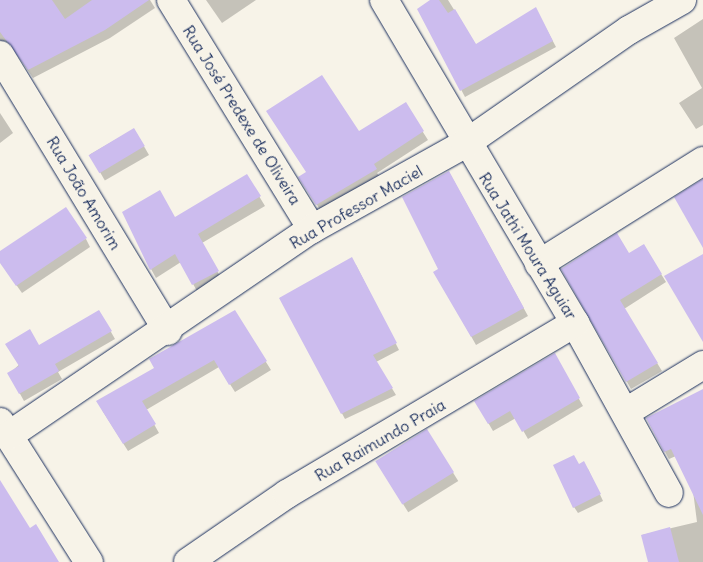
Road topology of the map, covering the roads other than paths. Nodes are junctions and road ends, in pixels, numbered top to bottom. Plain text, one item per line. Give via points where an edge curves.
1 (171, 0) edge
2 (384, 0) edge
3 (682, 0) edge
4 (0, 55) edge
5 (465, 144) junction
6 (703, 161) edge
7 (312, 229) junction
8 (539, 264) junction
9 (575, 323) junction
10 (168, 331) junction
11 (703, 364) edge
12 (626, 412) junction
13 (4, 429) edge
14 (669, 493) dead end
15 (89, 562) edge
16 (188, 562) edge

1 - 7 street, Rua José Predexe de Oliveira
2 - 5 street, Rua Jathi Moura Aguiar
3 - 5 street, Rua Professor Maciel via 629,30
4 - 10 street, Rua João Amorim
5 - 7 street, Rua Professor Maciel
5 - 8 street, Rua Jathi Moura Aguiar
6 - 8 street
7 - 10 street, Rua Professor Maciel
8 - 9 street, Rua Jathi Moura Aguiar
9 - 12 street, Rua Jathi Moura Aguiar
9 - 16 street, Rua Raimundo Praia via 287,494
10 - 13 street, Rua Professor Maciel
11 - 12 street
12 - 14 street, Rua Jathi Moura Aguiar
13 - 15 street

